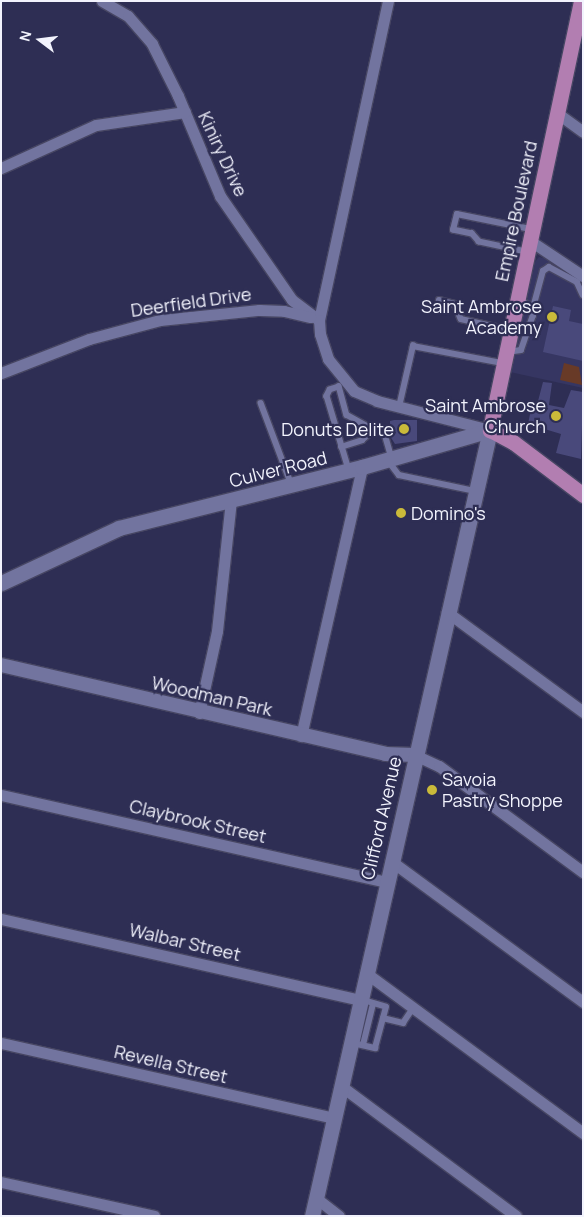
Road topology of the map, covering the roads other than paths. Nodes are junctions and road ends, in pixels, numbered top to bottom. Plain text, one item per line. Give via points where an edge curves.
1 (102, 1) edge
2 (388, 1) edge
3 (581, 1) edge
4 (185, 112) junction
5 (557, 113) junction
6 (583, 132) edge
7 (1, 168) edge
8 (529, 240) junction
9 (561, 266) junction
10 (583, 276) edge
11 (583, 295) edge
12 (516, 299) junction
13 (439, 300) dead end
14 (533, 308) junction
15 (319, 320) junction
16 (509, 330) junction
17 (503, 357) junction
18 (1, 374) edge
19 (340, 383) junction
20 (262, 403) dead end
21 (400, 407) junction
22 (374, 430) junction
23 (490, 430) junction
24 (341, 447) junction
25 (390, 459) junction
26 (355, 469) junction
27 (292, 485) junction
28 (475, 491) junction
29 (583, 495) edge
30 (232, 500) junction
31 (1, 583) edge
32 (447, 612) junction
33 (1, 665) edge
34 (583, 712) edge
35 (199, 713) junction
36 (301, 736) junction
37 (415, 755) junction
38 (1, 795) edge
39 (391, 861) junction
40 (583, 872) edge
41 (386, 882) junction
42 (1, 918) edge
43 (366, 973) junction
44 (367, 1002) junction
45 (583, 1002) edge
46 (413, 1008) junction
47 (383, 1018) junction
48 (1, 1043) edge
49 (356, 1044) junction
50 (341, 1086) junction
51 (333, 1118) junction
52 (583, 1133) edge
53 (1, 1182) edge
54 (316, 1198) junction
55 (154, 1216) edge
56 (312, 1216) edge
57 (339, 1216) edge
58 (516, 1216) edge

1 - 4 street, Kiniry Drive via 128,16 145,34 168,72
2 - 15 street
3 - 5 main road, Empire Boulevard
4 - 7 street via 96,125
4 - 15 street, Kiniry Drive via 212,181 238,224 292,300
5 - 6 street
5 - 8 main road, Empire Boulevard
8 - 8 lane via 456,214 453,230 472,234 479,242
8 - 9 street
8 - 12 main road, Empire Boulevard
9 - 10 street
9 - 11 lane via 577,282
9 - 14 lane via 545,268
12 - 14 lane
12 - 16 main road, Empire Boulevard
13 - 16 lane via 455,304 461,319
14 - 17 lane via 526,344 517,353
15 - 18 street, Deerfield Drive via 271,310 217,312 160,320 89,339
15 - 19 street via 323,346
16 - 17 main road, Empire Boulevard
17 - 21 lane via 413,346
17 - 23 main road, Empire Boulevard
19 - 21 street via 366,397
19 - 22 lane via 347,415
19 - 24 lane via 327,396
20 - 27 lane
21 - 23 street
22 - 24 lane via 362,440
22 - 25 lane via 386,434
23 - 25 main road, Culver Road
23 - 28 main road, Clifford Avenue
23 - 29 main road via 512,442
24 - 26 lane
25 - 26 main road, Culver Road
25 - 28 lane via 399,475
26 - 27 main road, Culver Road
26 - 36 street
27 - 30 main road, Culver Road
28 - 32 main road, Clifford Avenue
30 - 31 main road, Culver Road via 107,532
30 - 35 street via 217,631
32 - 34 street
32 - 37 main road, Clifford Avenue
33 - 35 street, Woodman Park
35 - 36 street, Woodman Park
36 - 37 street, Woodman Park via 385,754
37 - 39 main road, Clifford Avenue
37 - 40 street via 439,766
38 - 41 street, Claybrook Street
39 - 41 main road, Clifford Avenue
39 - 45 street
41 - 43 main road, Clifford Avenue
42 - 44 street, Walbar Street
43 - 44 main road, Clifford Avenue
43 - 46 street
44 - 47 lane via 386,1007
44 - 49 main road, Clifford Avenue
46 - 47 lane via 403,1023
46 - 52 street
47 - 49 lane via 375,1048
48 - 51 street, Revella Street
49 - 50 main road, Clifford Avenue
50 - 51 main road, Clifford Avenue
50 - 58 street
51 - 54 main road, Clifford Avenue
53 - 55 street
54 - 56 main road, Clifford Avenue
54 - 57 street

